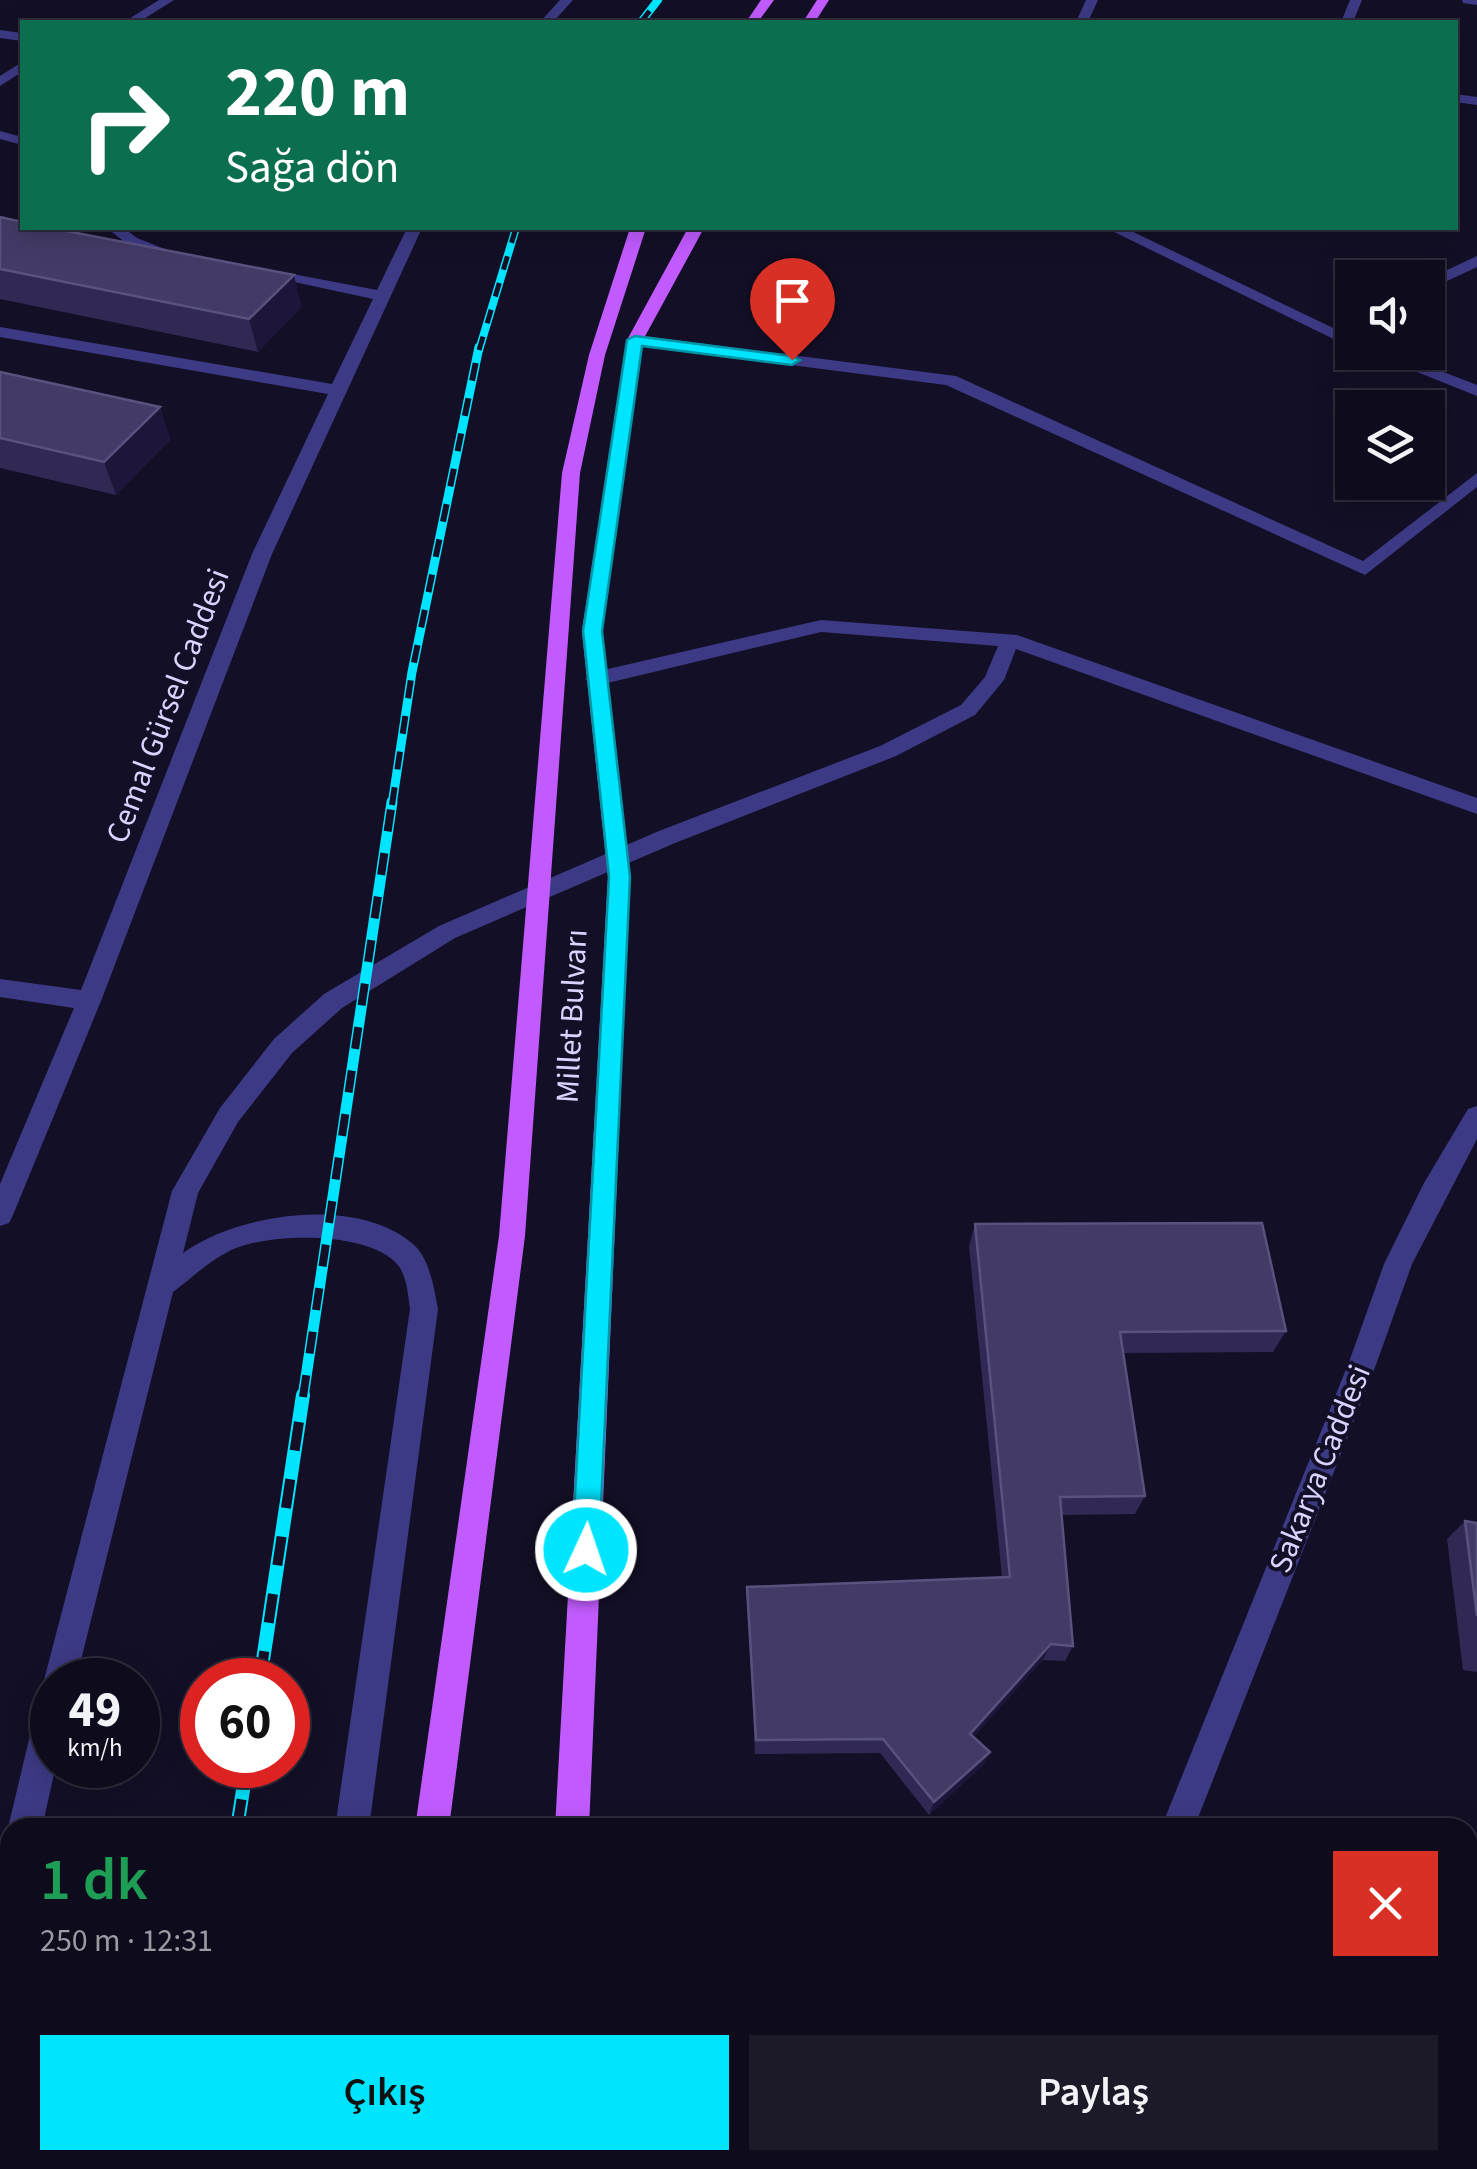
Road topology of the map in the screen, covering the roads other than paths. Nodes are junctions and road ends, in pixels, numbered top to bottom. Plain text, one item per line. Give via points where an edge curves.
1 (168, 0) edge
2 (567, 0) edge
3 (1468, 0) edge
4 (1477, 1) edge
5 (134, 20) edge
6 (548, 20) edge
7 (118, 230) edge
8 (413, 230) edge
9 (637, 230) edge
10 (695, 230) edge
11 (1118, 230) edge
12 (188, 259) edge
13 (1477, 261) edge
14 (246, 270) edge
15 (1445, 277) edge
16 (381, 296) junction
17 (1335, 330) edge
18 (0, 332) edge
19 (1331, 332) junction
20 (1335, 334) edge
21 (635, 340) junction
22 (1422, 370) edge
23 (335, 390) junction
24 (1477, 391) edge
25 (1477, 478) edge
26 (1010, 640) junction
27 (595, 680) junction
28 (1477, 806) edge
29 (0, 988) edge
30 (89, 1001) junction
31 (1477, 1116) edge
32 (0, 1215) edge
33 (160, 1286) junction
34 (66, 1658) edge
35 (34, 1788) edge
36 (27, 1818) edge
37 (353, 1818) edge
38 (433, 1818) edge
39 (573, 1818) edge
40 (1180, 1818) edge

1 - 5 street
2 - 6 street
3 - 4 street
7 - 12 street
8 - 16 street, Cemal Gürsel Caddesi
9 - 38 main road, Millet Bulvarı via 597,354 570,473 512,1236
10 - 21 main road, Millet Bulvarı
11 - 19 street
13 - 15 street
14 - 16 street
16 - 23 street, Cemal Gürsel Caddesi
17 - 19 street
18 - 23 street
19 - 20 street
21 - 25 street via 950,380 1365,569
21 - 27 main road, Millet Bulvarı via 592,631
22 - 24 street
23 - 30 street, Cemal Gürsel Caddesi via 262,554
26 - 27 street via 821,626
26 - 28 street
26 - 33 street via 994,680 968,710 888,751 447,932 332,1001 283,1046 229,1115 184,1191
27 - 39 main road, Millet Bulvarı via 620,877
29 - 30 street
30 - 32 street, Cemal Gürsel Caddesi
31 - 40 street, Sakarya Caddesi via 1398,1264
33 - 34 street
33 - 37 street via 224,1240 278,1227 370,1235 403,1252 418,1277 424,1309
35 - 36 street

